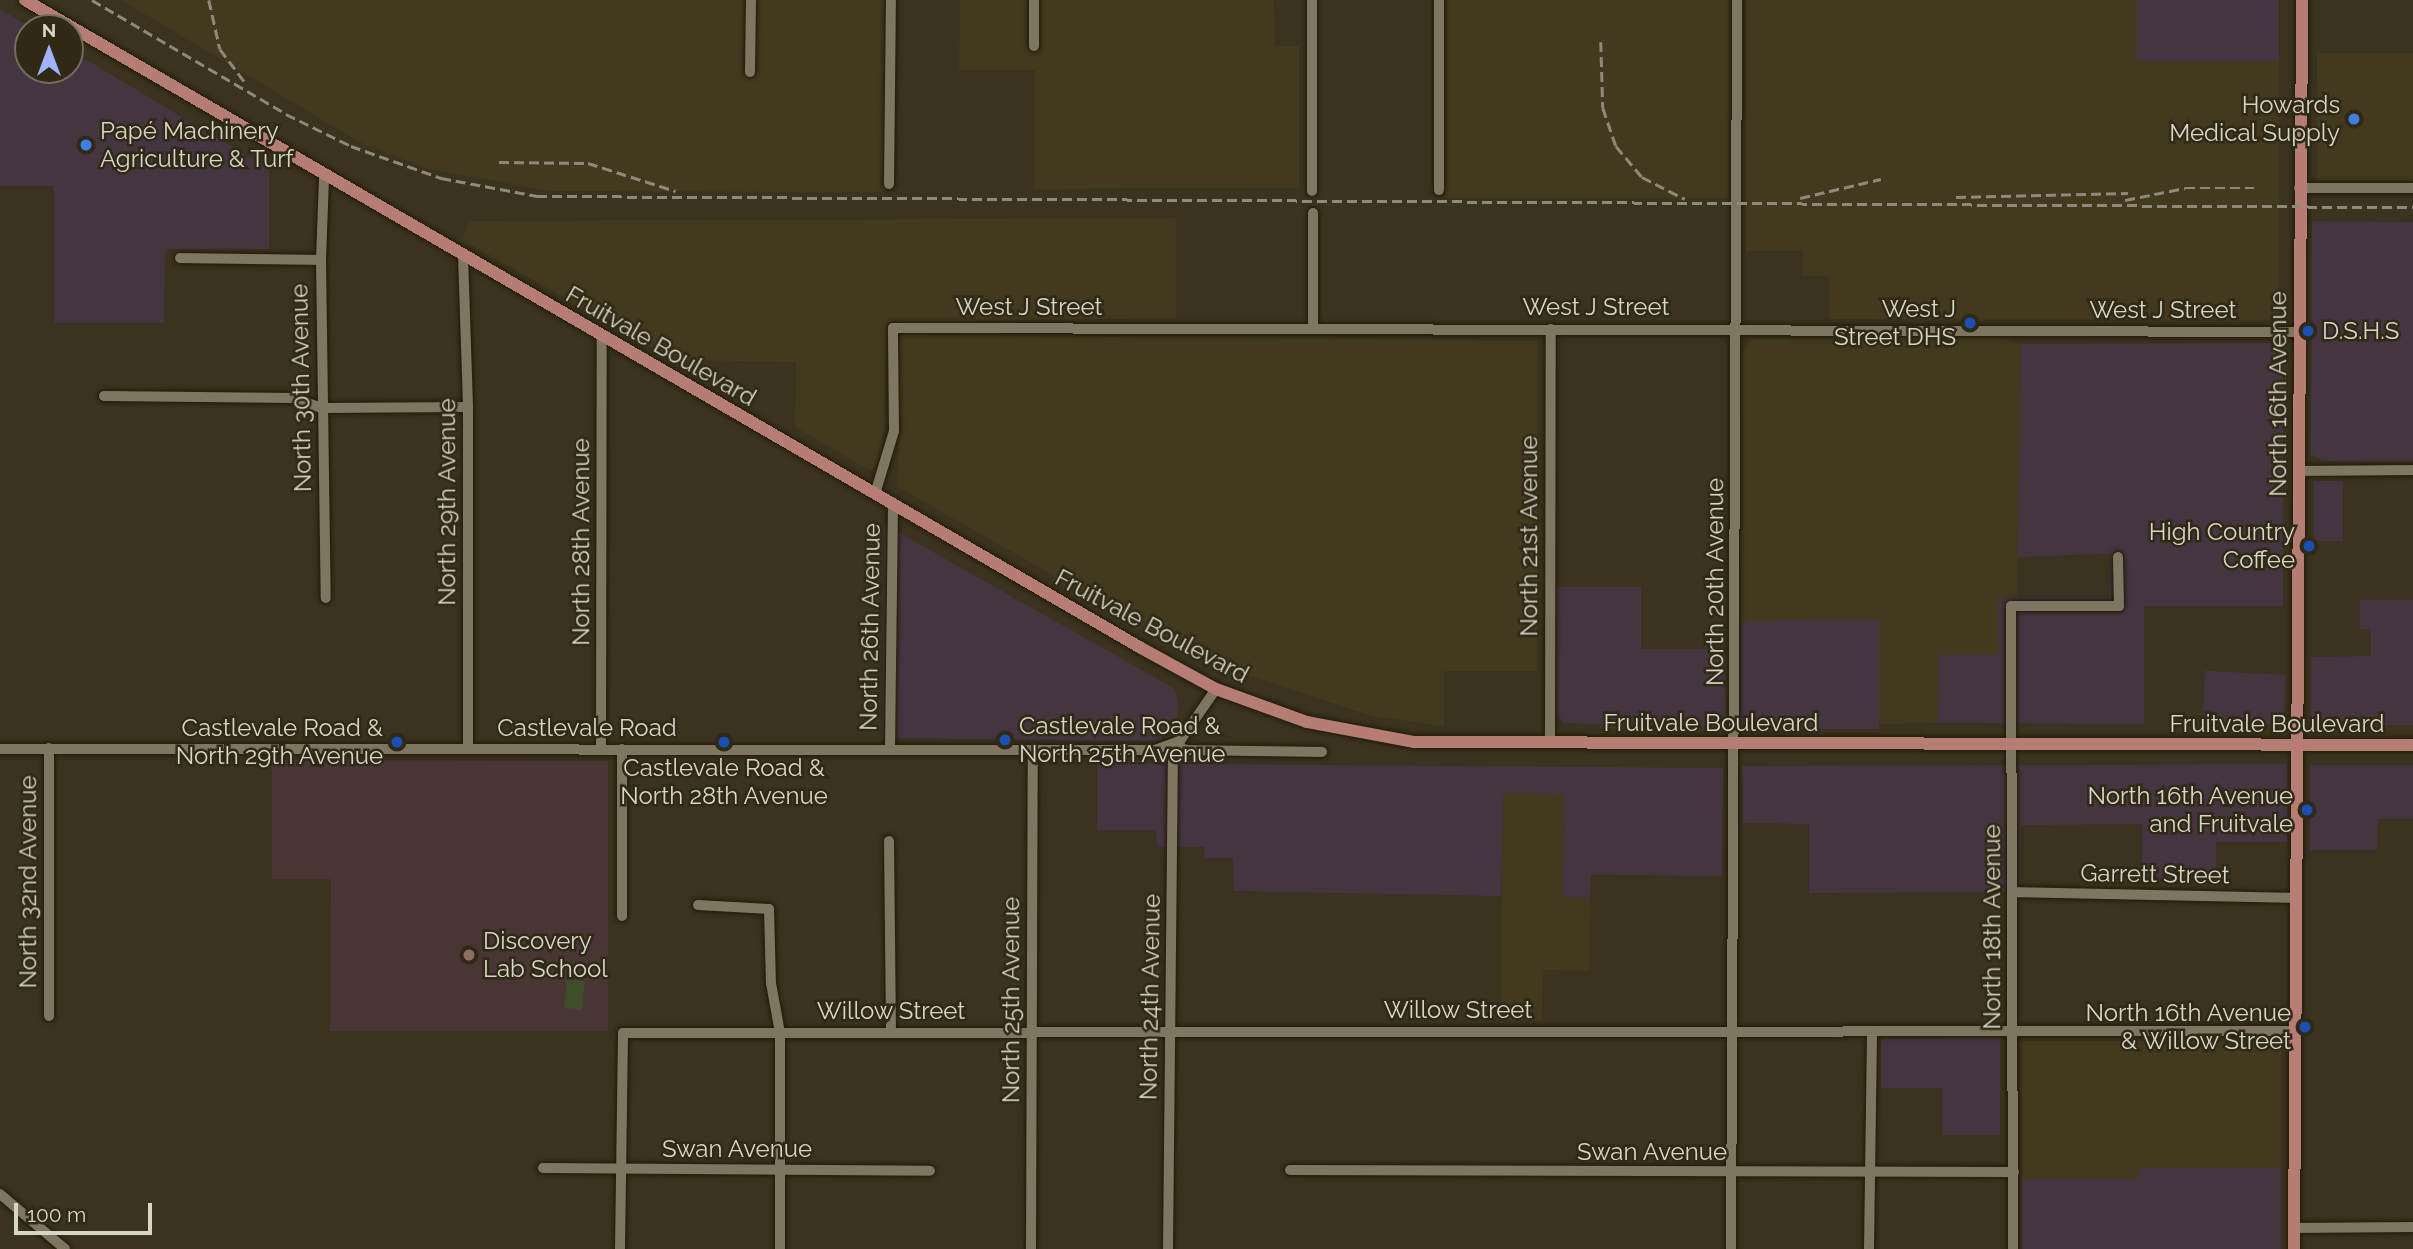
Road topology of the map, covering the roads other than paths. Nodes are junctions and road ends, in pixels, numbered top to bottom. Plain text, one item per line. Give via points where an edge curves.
1 (25, 0) edge
2 (751, 0) edge
3 (891, 0) edge
4 (1034, 0) edge
5 (1312, 0) edge
6 (1439, 0) edge
7 (1737, 0) edge
8 (2302, 0) edge
9 (1034, 47) dead end
10 (750, 72) dead end
11 (324, 178) junction
12 (889, 184) dead end
13 (2299, 188) junction
14 (2413, 188) edge
15 (1439, 190) dead end
16 (1312, 191) dead end
17 (1312, 213) dead end
18 (463, 255) junction
19 (180, 258) dead end
20 (321, 260) junction
21 (1313, 327) junction
22 (893, 328) joint
23 (1736, 328) junction
24 (1551, 329) junction
25 (2299, 332) junction
26 (602, 336) junction
27 (104, 396) dead end
28 (468, 407) junction
29 (322, 408) junction
30 (2413, 470) edge
31 (2300, 471) junction
32 (876, 494) junction
33 (893, 504) junction
34 (2118, 557) dead end
35 (326, 598) dead end
36 (1216, 690) junction
37 (1550, 743) junction
38 (2296, 744) junction
39 (1735, 745) junction
40 (2413, 745) edge
41 (1173, 746) junction
42 (2012, 746) junction
43 (49, 748) junction
44 (0, 749) edge
45 (468, 749) junction
46 (601, 749) junction
47 (622, 749) junction
48 (890, 750) junction
49 (1033, 751) junction
50 (1322, 752) dead end
51 (889, 841) dead end
52 (2014, 892) junction
53 (2295, 898) junction
54 (698, 905) dead end
55 (622, 916) dead end
56 (49, 1016) dead end
57 (891, 1030) junction
58 (2012, 1030) junction
59 (1172, 1031) junction
60 (1872, 1031) junction
61 (2294, 1031) junction
62 (780, 1032) junction
63 (1032, 1032) junction
64 (1732, 1032) junction
65 (543, 1168) dead end
66 (780, 1170) junction
67 (1290, 1170) dead end
68 (620, 1171) junction
69 (930, 1171) dead end
70 (2014, 1172) junction
71 (1732, 1173) junction
72 (1870, 1174) junction
73 (0, 1194) edge
74 (2413, 1227) edge
75 (2294, 1228) junction
76 (65, 1249) edge
77 (620, 1249) edge
78 (780, 1249) edge
79 (1031, 1249) edge
80 (1168, 1249) edge
81 (1731, 1249) edge
82 (1869, 1249) edge
83 (2013, 1249) edge
84 (2294, 1249) edge

1 - 11 main road, Fruitvale Boulevard
2 - 10 street
3 - 12 street
4 - 9 street
5 - 16 street
6 - 15 street
7 - 23 street, North 20th Avenue
8 - 13 main road, North 16th Avenue
11 - 18 main road, Fruitvale Boulevard
11 - 20 street, North 30th Avenue
13 - 14 street
13 - 25 main road, North 16th Avenue
17 - 21 street
18 - 26 main road, Fruitvale Boulevard
18 - 28 street, North 29th Avenue
19 - 20 street
20 - 29 street, North 30th Avenue
21 - 22 street, West J Street
21 - 24 street, West J Street
22 - 32 street, North 26th Avenue via 894,430
23 - 24 street, West J Street
23 - 25 street, West J Street
23 - 39 street, North 20th Avenue
24 - 37 street, North 21st Avenue
25 - 31 main road, North 16th Avenue
26 - 32 main road, Fruitvale Boulevard
26 - 46 street, North 28th Avenue
27 - 29 street via 294,398
28 - 29 street
28 - 45 street, North 29th Avenue
29 - 35 street, North 30th Avenue
30 - 31 street
31 - 38 main road, North 16th Avenue
32 - 33 main road, Fruitvale Boulevard
33 - 36 main road, Fruitvale Boulevard
33 - 48 street, North 26th Avenue
34 - 42 street, North 18th Avenue via 2119,606 2011,606
36 - 37 main road, Fruitvale Boulevard via 1307,722 1364,735 1414,742
36 - 41 street
37 - 39 main road, Fruitvale Boulevard
38 - 40 main road, Fruitvale Boulevard
38 - 42 main road, Fruitvale Boulevard
38 - 53 main road, North 16th Avenue
39 - 42 main road, Fruitvale Boulevard
39 - 64 street, North 20th Avenue
41 - 49 street, Castlevale Road
41 - 50 street, Castlevale Road
41 - 59 street, North 24th Avenue
42 - 52 street, North 18th Avenue
43 - 44 street, Castlevale Road
43 - 45 street, Castlevale Road
43 - 56 street, North 32nd Avenue
45 - 46 street, Castlevale Road
46 - 47 street, Castlevale Road
47 - 48 street, Castlevale Road
47 - 55 street
48 - 49 street, Castlevale Road
49 - 63 street, North 25th Avenue
51 - 57 street
52 - 53 street, Garrett Street
52 - 58 street, North 18th Avenue
53 - 61 main road, North 16th Avenue
54 - 62 street via 769,909 771,983
57 - 62 street, Willow Street
57 - 63 street, Willow Street
58 - 60 street, Willow Street
58 - 61 street, Willow Street
58 - 70 street, North 18th Avenue
59 - 63 street, Willow Street
59 - 64 street, Willow Street
59 - 80 street, North 24th Avenue
60 - 64 street, Willow Street
60 - 72 street
61 - 75 main road, North 16th Avenue
62 - 66 street
62 - 68 street, Willow Street via 623,1033
63 - 79 street, North 25th Avenue
64 - 71 street, North 20th Avenue
65 - 68 street, Swan Avenue
66 - 68 street, Swan Avenue
66 - 69 street, Swan Avenue
66 - 78 street
67 - 71 street, Swan Avenue
68 - 77 street
70 - 72 street, Swan Avenue
70 - 83 street, North 18th Avenue
71 - 72 street, Swan Avenue
71 - 81 street, North 20th Avenue
72 - 82 street
73 - 76 street
74 - 75 street
75 - 84 main road, North 16th Avenue

